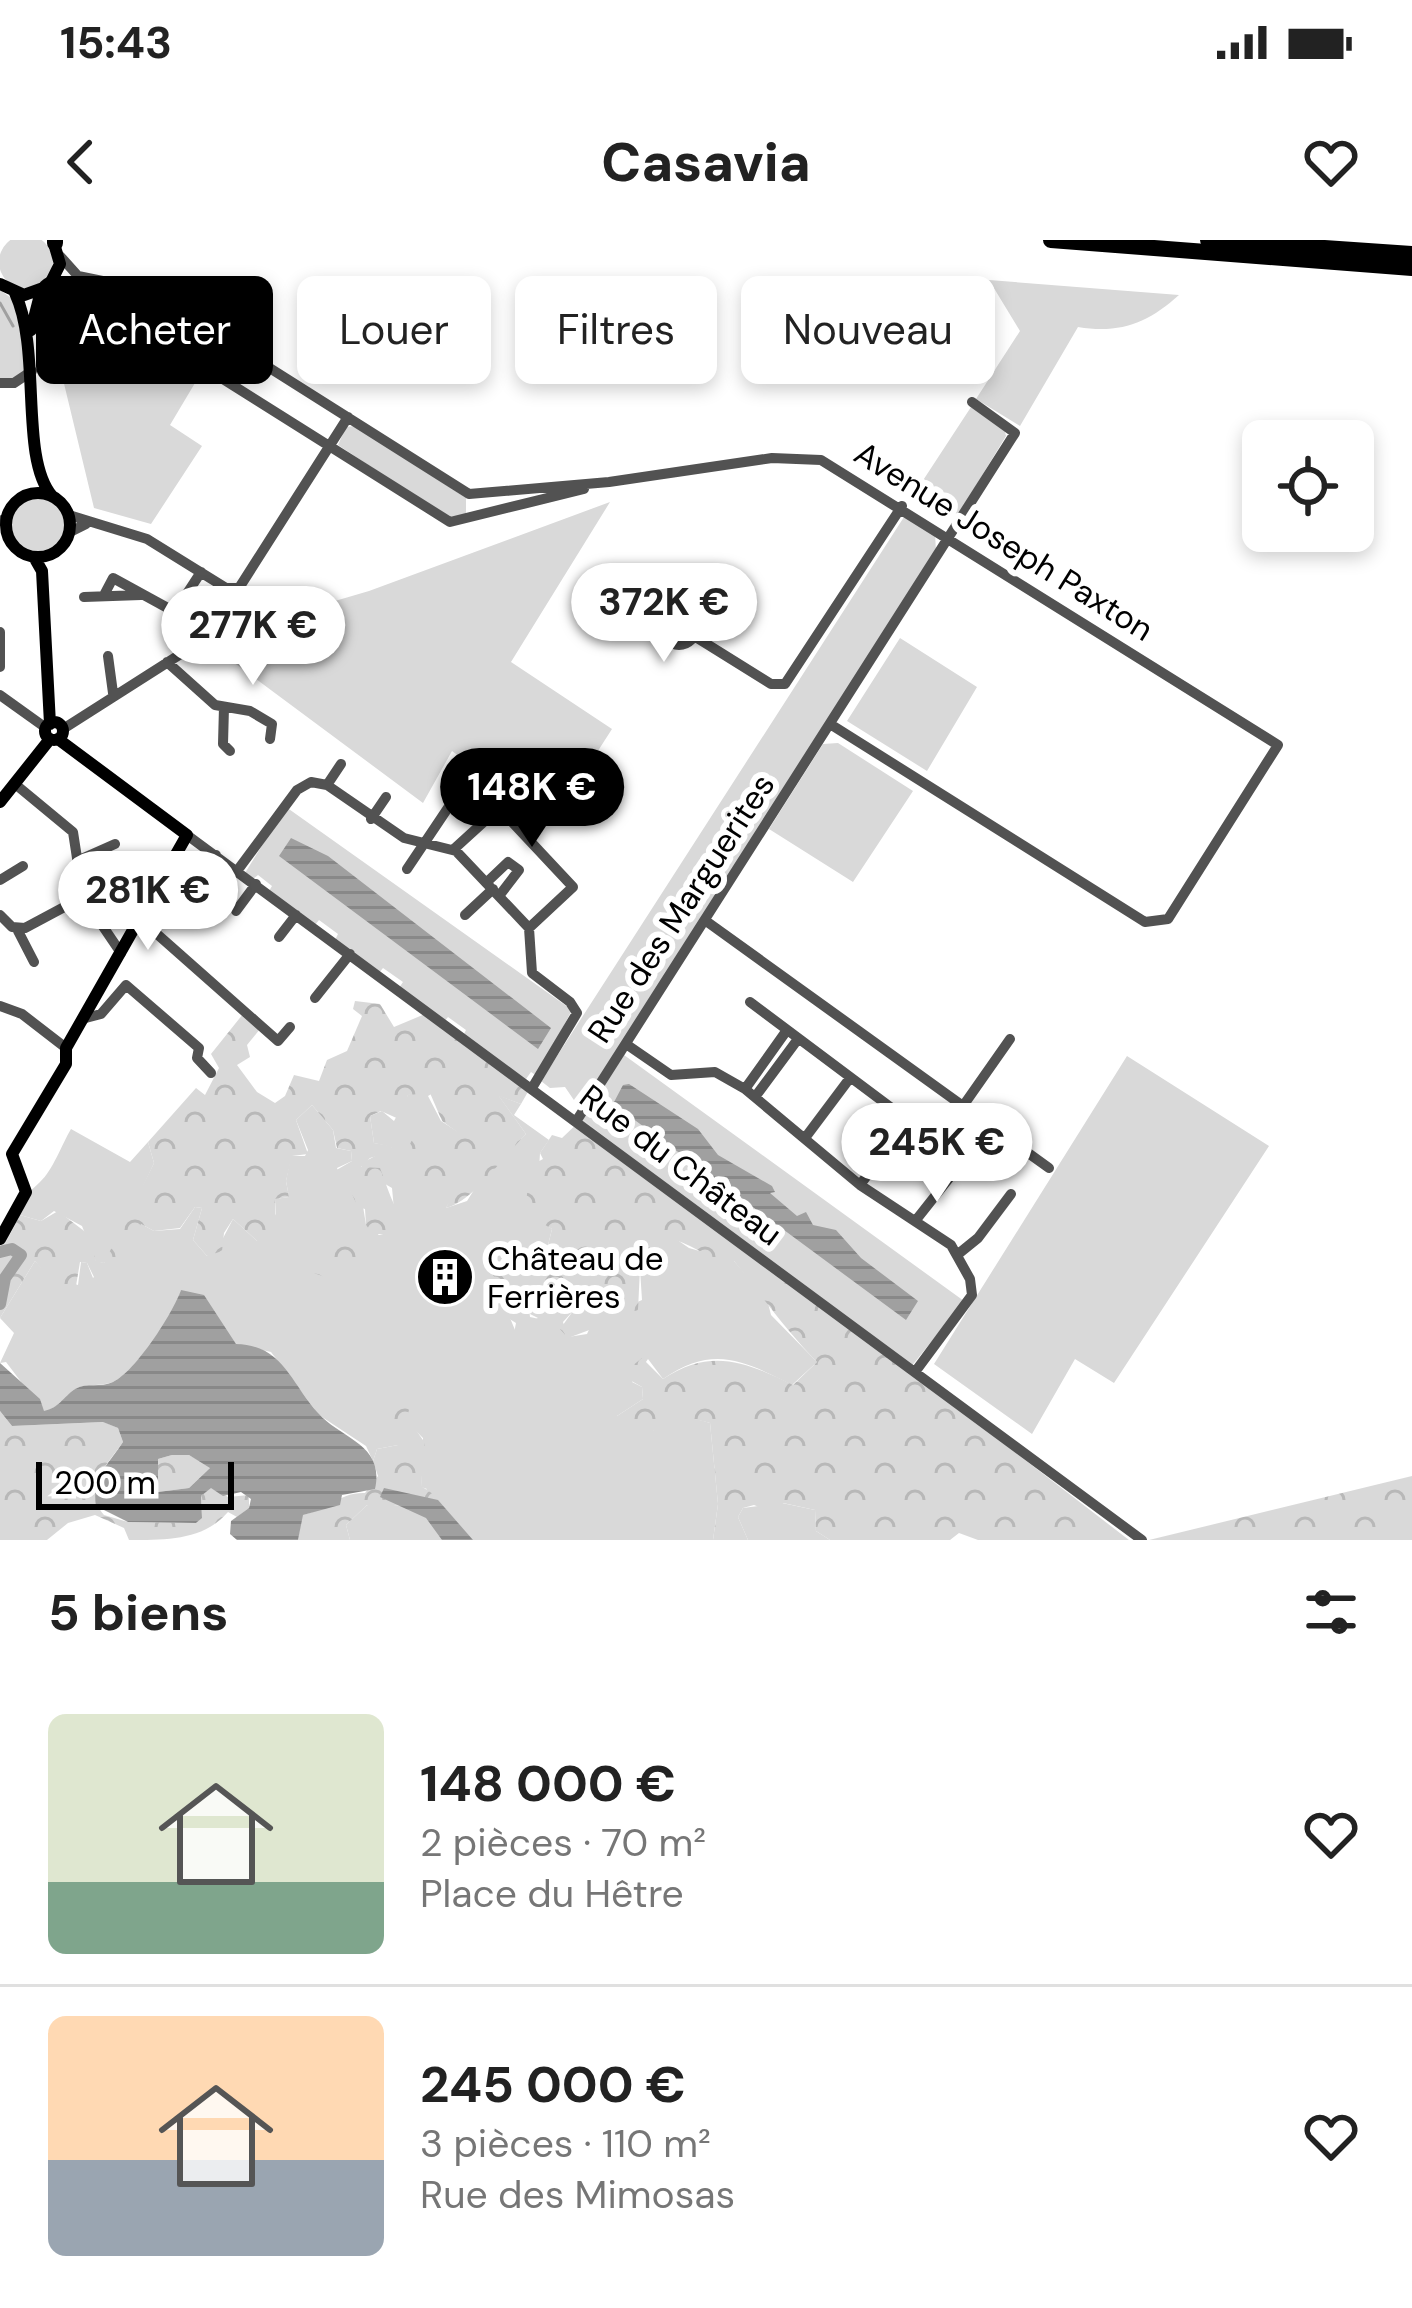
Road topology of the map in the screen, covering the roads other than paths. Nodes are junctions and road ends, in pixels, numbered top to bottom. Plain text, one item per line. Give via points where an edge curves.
1 (1052, 240) edge
2 (1208, 240) edge
3 (56, 245) edge
4 (1412, 254) edge
5 (1412, 268) edge
6 (54, 276) edge
7 (78, 276) edge
8 (0, 284) edge
9 (36, 291) edge
10 (15, 293) junction
11 (36, 312) edge
12 (31, 332) junction
13 (273, 369) edge
14 (32, 371) junction
15 (0, 382) edge
16 (231, 384) edge
17 (972, 402) dead end
18 (349, 417) junction
19 (330, 447) junction
20 (37, 460) junction
21 (609, 482) junction
22 (469, 494) junction
23 (52, 496) junction
24 (20, 499) junction
25 (902, 506) junction
26 (69, 515) junction
27 (467, 518) junction
28 (3, 523) edge
29 (86, 524) junction
30 (70, 532) junction
31 (949, 536) junction
32 (51, 555) junction
33 (34, 557) junction
34 (42, 571) junction
35 (201, 572) junction
36 (84, 597) dead end
37 (0, 632) edge
38 (694, 636) dead end
39 (187, 650) dead end
40 (108, 656) dead end
41 (166, 662) junction
42 (0, 667) edge
43 (113, 693) junction
44 (1, 696) edge
45 (224, 707) junction
46 (49, 708) junction
47 (31, 718) junction
48 (830, 724) junction
49 (53, 732) junction
50 (270, 739) dead end
51 (230, 751) dead end
52 (341, 764) dead end
53 (15, 784) junction
54 (464, 784) dead end
55 (327, 785) junction
56 (386, 797) dead end
57 (0, 802) edge
58 (371, 819) junction
59 (188, 835) junction
60 (116, 844) dead end
61 (421, 844) junction
62 (536, 847) junction
63 (454, 849) junction
64 (216, 855) junction
65 (79, 860) junction
66 (22, 866) dead end
67 (516, 867) junction
68 (407, 869) dead end
69 (237, 871) junction
70 (0, 880) edge
71 (197, 880) dead end
72 (256, 884) junction
73 (493, 889) junction
74 (83, 897) junction
75 (236, 911) dead end
76 (0, 915) edge
77 (296, 915) junction
78 (465, 915) dead end
79 (140, 919) junction
80 (706, 921) junction
81 (529, 928) junction
82 (17, 929) junction
83 (279, 937) dead end
84 (121, 953) junction
85 (350, 955) junction
86 (34, 962) dead end
87 (315, 998) dead end
88 (750, 1002) dead end
89 (0, 1006) edge
90 (82, 1019) junction
91 (290, 1028) dead end
92 (787, 1030) junction
93 (798, 1039) junction
94 (1010, 1039) dead end
95 (626, 1044) junction
96 (67, 1048) junction
97 (211, 1073) dead end
98 (850, 1078) junction
99 (532, 1088) junction
100 (750, 1093) junction
101 (963, 1106) junction
102 (577, 1120) junction
103 (908, 1120) junction
104 (805, 1138) junction
105 (6, 1150) edge
106 (1049, 1168) dead end
107 (860, 1185) junction
108 (1011, 1194) dead end
109 (916, 1220) junction
110 (0, 1239) edge
111 (957, 1255) junction
112 (915, 1372) junction
113 (1142, 1540) edge

1 - 5 highway
2 - 4 highway
3 - 6 main road
3 - 7 street
8 - 10 main road
9 - 10 main road
10 - 12 main road
11 - 12 main road
12 - 14 main road
13 - 18 street
14 - 15 street
14 - 20 main road
16 - 19 street
17 - 31 street, Rue des Marguerites via 1015,433
18 - 19 street
18 - 22 street
19 - 27 street via 443,520
19 - 35 street via 235,590
20 - 23 main road
20 - 24 main road
21 - 22 street, Avenue Joseph Paxton
21 - 25 street, Avenue Joseph Paxton via 800,456 844,469
21 - 27 street, Avenue Joseph Paxton
22 - 27 street
23 - 24 main road
23 - 26 main road
24 - 28 main road
25 - 31 street, Avenue Joseph Paxton
25 - 38 street via 791,680 771,685
26 - 29 street
26 - 30 main road
28 - 33 main road via 15,548
29 - 30 street
29 - 35 street via 135,534
30 - 32 main road
31 - 48 street, Rue des Marguerites
31 - 48 street, Avenue Joseph Paxton via 1278,745 1168,919 1145,922
32 - 33 main road
32 - 34 main road
33 - 34 main road
34 - 46 main road
35 - 36 street via 175,612 113,578 104,595
37 - 42 street
39 - 41 street
40 - 43 street
41 - 43 street
41 - 45 street via 196,694
43 - 49 street
44 - 47 street
45 - 50 street via 265,716
45 - 51 street
46 - 47 street
46 - 49 main road
47 - 49 street
48 - 80 street, Rue des Marguerites
49 - 53 main road
49 - 59 main road
52 - 55 street
53 - 57 main road
53 - 65 street via 74,832
54 - 61 street
55 - 58 street
55 - 69 street via 297,790
56 - 58 street
58 - 61 street
59 - 64 street, Rue du Château
59 - 79 main road
60 - 65 street
61 - 63 street
61 - 68 street
62 - 63 street via 499,808
62 - 67 street
62 - 81 street via 573,887
63 - 73 street
64 - 69 street, Rue du Château
64 - 71 street
65 - 74 street
66 - 70 street
67 - 73 street via 520,874
67 - 73 street via 508,862
69 - 72 street, Rue du Château
72 - 75 street
72 - 77 street, Rue du Château
73 - 78 street
73 - 81 street
74 - 82 street
74 - 84 street
76 - 82 street
77 - 83 street
77 - 85 street, Rue du Château
79 - 84 main road
79 - 91 street via 278,1041
80 - 95 street, Rue des Marguerites
80 - 101 street
81 - 99 street via 532,974 573,998 576,1021
82 - 86 street
84 - 90 main road
85 - 87 street
85 - 99 street, Rue du Château
88 - 92 street
89 - 96 street
90 - 96 main road
90 - 97 street via 101,1014 126,986 199,1048 197,1058
92 - 93 street
92 - 100 street
93 - 98 street
93 - 100 street
94 - 101 street
95 - 100 street via 671,1075 715,1072
95 - 102 street, Rue des Marguerites
96 - 105 main road via 69,1058
98 - 103 street
98 - 104 street
99 - 102 street, Rue du Château
100 - 104 street
101 - 106 street
102 - 112 street, Rue du Château
103 - 107 street
103 - 109 street via 958,1163
104 - 107 street
105 - 110 main road via 26,1192
107 - 109 street
108 - 111 street
109 - 111 street
111 - 112 street via 972,1295
112 - 113 street, Rue du Château

